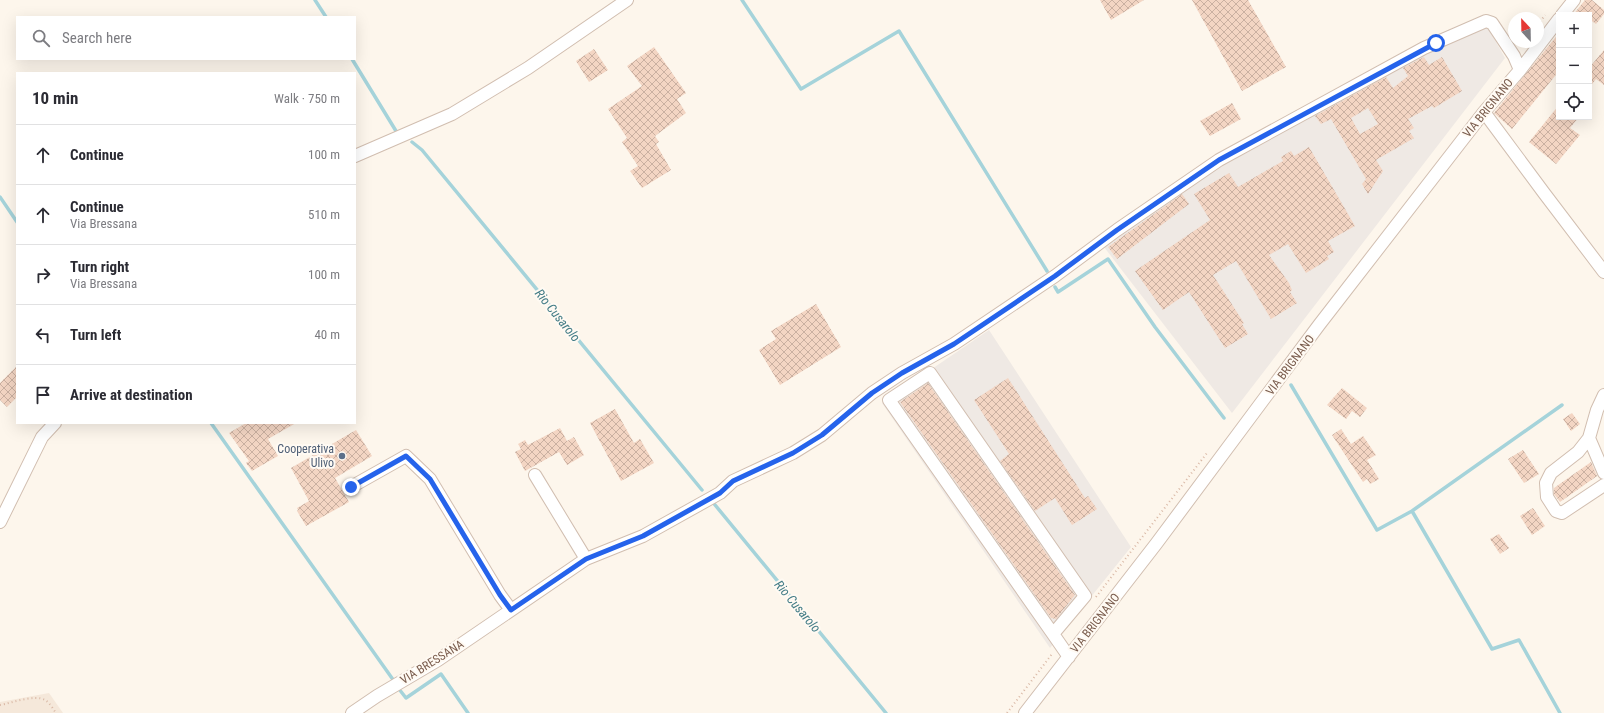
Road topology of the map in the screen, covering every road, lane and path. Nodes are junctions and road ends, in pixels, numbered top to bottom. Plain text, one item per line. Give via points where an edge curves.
1 (627, 0) edge
2 (1574, 0) edge
3 (1564, 12) edge
4 (1556, 23) edge
5 (1520, 70) junction
6 (1484, 112) junction
7 (356, 156) edge
8 (1604, 272) edge
9 (1604, 395) edge
10 (54, 424) edge
11 (1589, 438) junction
12 (1604, 473) edge
13 (536, 475) dead end
14 (1604, 485) edge
15 (351, 487) dead end
16 (0, 522) edge
17 (586, 559) junction
18 (511, 610) junction
19 (1053, 634) junction
20 (1069, 657) junction
21 (0, 705) edge
22 (56, 713) edge
23 (352, 713) edge
24 (1025, 713) edge

1 - 7 street via 528,68 452,114
2 - 3 street
4 - 5 street, VIA BRIGNANO
5 - 6 street, VIA BRIGNANO
5 - 17 street, VIA BRESSANA via 1514,56 1492,23 1486,21 1424,48 1219,160 954,344 872,393 822,435 733,481 720,493 643,536
6 - 8 street
6 - 20 street, VIA BRIGNANO via 1319,325
9 - 11 street via 1596,410
10 - 16 street via 42,437
11 - 12 street
11 - 14 street via 1578,452 1551,473 1546,483 1547,497 1556,511 1562,513
13 - 17 street
15 - 18 street via 406,456 430,479
17 - 18 street, VIA BRESSANA
18 - 23 street, VIA BRESSANA via 438,660
19 - 19 street via 889,400 930,373 1085,596
19 - 20 street
20 - 24 street, VIA BRIGNANO
21 - 22 path via 41,698 47,701

